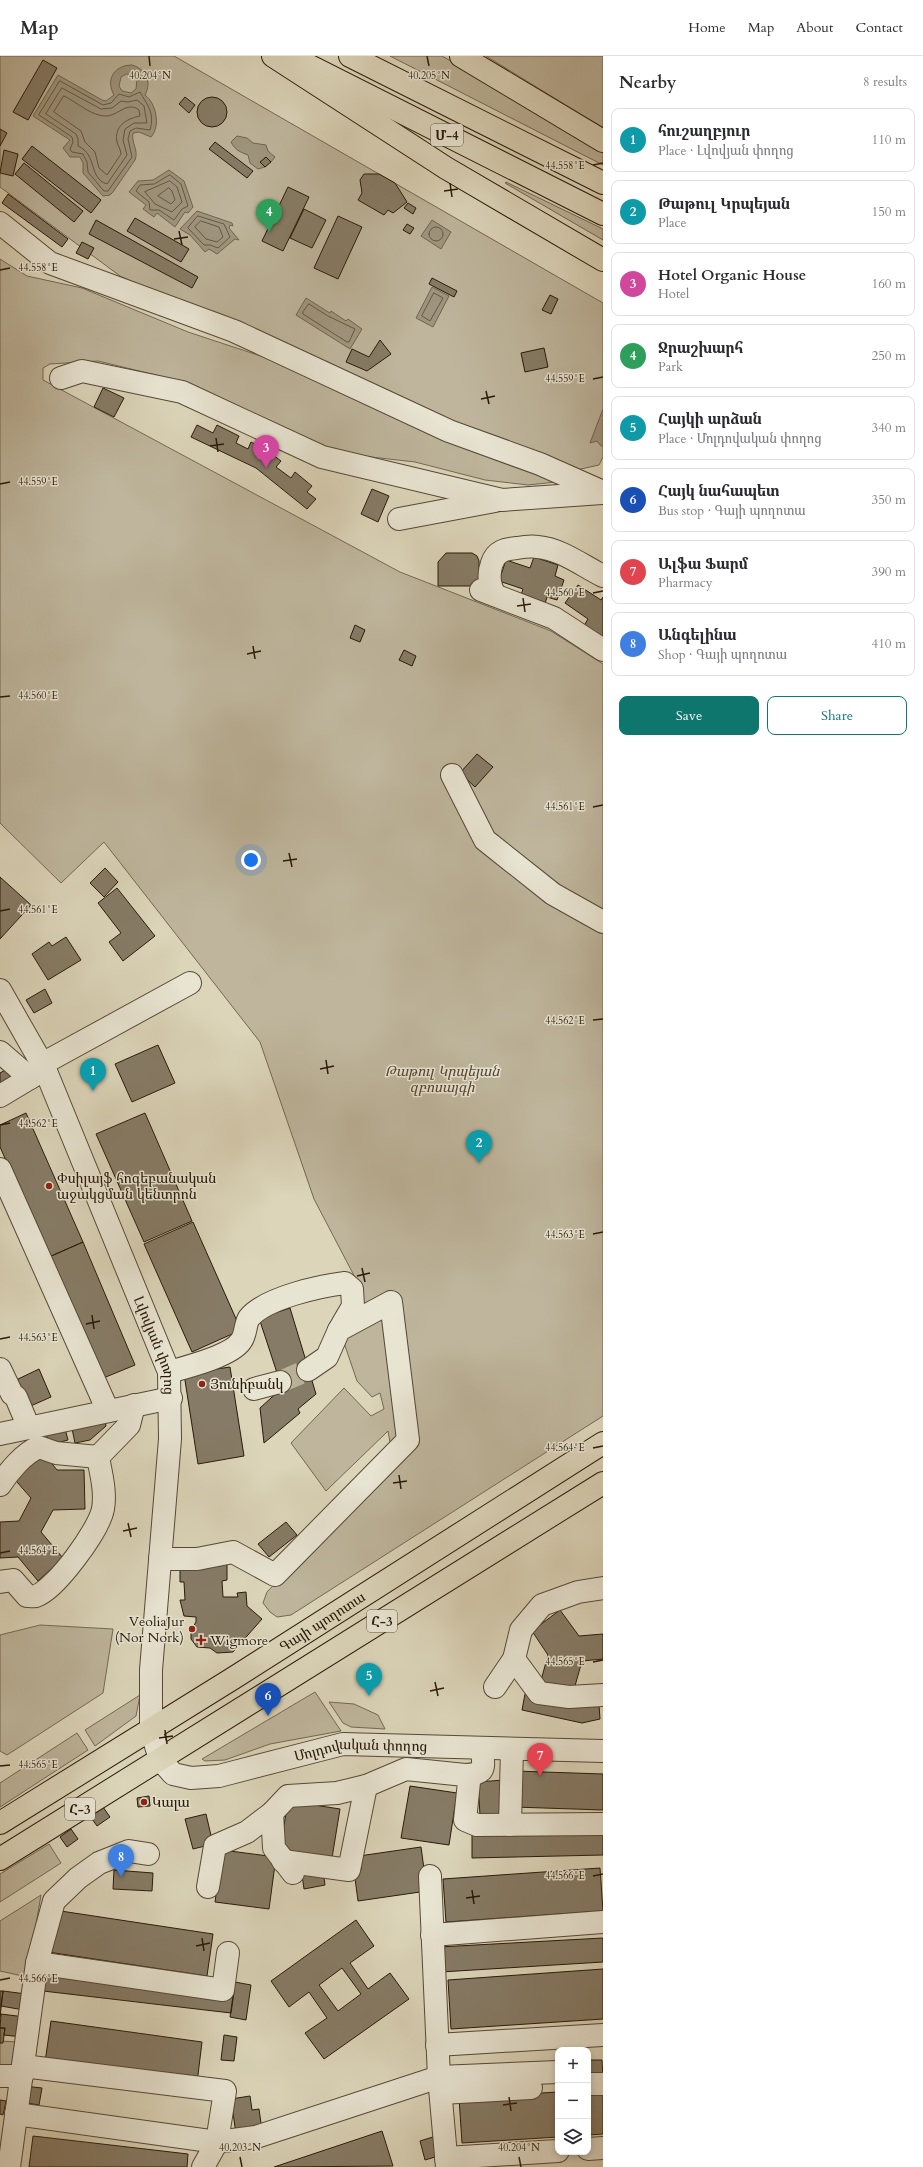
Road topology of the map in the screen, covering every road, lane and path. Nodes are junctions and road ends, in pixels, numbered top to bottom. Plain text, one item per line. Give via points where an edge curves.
1 (273, 56) edge
2 (290, 56) edge
3 (350, 56) edge
4 (461, 56) edge
5 (603, 141) edge
6 (603, 183) edge
7 (603, 214) edge
8 (0, 223) edge
9 (603, 260) edge
10 (61, 378) dead end
11 (603, 492) edge
12 (502, 500) junction
13 (399, 519) dead end
14 (603, 576) edge
15 (603, 650) edge
16 (452, 775) dead end
17 (603, 922) edge
18 (190, 983) dead end
19 (0, 990) edge
20 (0, 1052) edge
21 (39, 1070) junction
22 (0, 1096) edge
23 (0, 1169) edge
24 (339, 1330) junction
25 (0, 1369) edge
26 (308, 1370) tunnel mouth
27 (169, 1372) junction
28 (280, 1382) tunnel mouth
29 (254, 1389) dead end
30 (171, 1398) junction
31 (134, 1406) junction
32 (108, 1411) junction
33 (29, 1428) junction
34 (0, 1434) edge
35 (603, 1443) edge
36 (98, 1457) junction
37 (603, 1483) edge
38 (0, 1485) edge
39 (160, 1559) junction
40 (0, 1582) edge
41 (603, 1588) edge
42 (514, 1659) junction
43 (494, 1687) dead end
44 (603, 1695) edge
45 (151, 1730) junction
46 (482, 1748) junction
47 (512, 1749) junction
48 (603, 1751) edge
49 (160, 1759) junction
50 (465, 1775) junction
51 (366, 1786) junction
52 (272, 1812) junction
53 (0, 1823) edge
54 (603, 1824) edge
55 (510, 1825) junction
56 (148, 1854) dead end
57 (0, 1859) edge
58 (430, 1876) dead end
59 (208, 1887) dead end
60 (603, 1922) edge
61 (432, 1935) junction
62 (228, 1953) dead end
63 (37, 1963) junction
64 (603, 2035) edge
65 (438, 2045) junction
66 (22, 2071) junction
67 (555, 2072) edge
68 (0, 2076) edge
69 (591, 2084) edge
70 (603, 2084) edge
71 (440, 2085) junction
72 (555, 2086) edge
73 (16, 2114) junction
74 (217, 2142) junction
75 (603, 2148) edge
76 (591, 2149) edge
77 (555, 2151) edge
78 (446, 2163) edge
79 (9, 2167) edge
80 (203, 2167) edge

1 - 9 main road via 446,168
2 - 7 main road, Մ-4
3 - 6 main road, Մ-4
4 - 5 main road
8 - 11 street via 50,263 234,331 449,431 540,464
10 - 12 street via 82,371 182,392 322,457
11 - 12 street
12 - 13 street
14 - 15 street via 551,550 538,547 510,548 496,555 492,562 489,580 491,588 487,592 554,618
16 - 17 street via 484,840 553,894
18 - 21 street
19 - 21 street, Լվովյան փողոց
20 - 21 street
21 - 22 street
21 - 27 street, Լվովյան փողոց
23 - 32 street
24 - 26 street via 327,1357
24 - 27 street via 353,1306 352,1289 345,1283 328,1285 269,1303 249,1319 241,1342 230,1350 190,1367
24 - 39 street via 391,1302 408,1440 275,1575 233,1552 197,1559
25 - 33 street via 16,1397
27 - 30 street, Լվովյան փողոց
28 - 29 street
30 - 31 street
30 - 39 street, Լվովյան փողոց
31 - 32 street
31 - 36 street via 129,1425
32 - 33 street
33 - 34 street
35 - 45 main road, Գայի պողոտա / Հ-3
36 - 38 street via 56,1454 39,1447 32,1450 6,1475
36 - 40 street via 103,1485 103,1510 87,1543 78,1555 66,1570 36,1596 27,1596 13,1580
37 - 49 main road, Գայի պողոտա / Հ-3
39 - 45 street, Լվովյան փողոց via 151,1670
41 - 42 street via 578,1592 542,1605 521,1630
42 - 43 street
42 - 44 street via 539,1693 569,1697
45 - 49 street, Մոլդովական փողոց
45 - 53 main road, Գայի պողոտա / Հ-3
46 - 47 street, Մոլդովական փողոց
46 - 49 street, Մոլդովական փողոց via 343,1744 219,1776 191,1778 173,1774
46 - 50 street via 481,1772
47 - 48 street, Մոլդովական փողոց
47 - 55 street
49 - 57 main road, Գայի պողոտա / Հ-3
50 - 51 street via 406,1769
50 - 55 street via 470,1782 465,1820 477,1825
51 - 52 street via 337,1793 288,1796
51 - 52 street via 349,1870 290,1869 274,1848
52 - 59 street via 247,1832 215,1846
54 - 55 street
56 - 63 street via 129,1851 116,1855 99,1863 65,1889 54,1901
58 - 61 street
60 - 61 street
61 - 65 street
62 - 63 street via 223,1990
63 - 66 street
64 - 65 street
65 - 71 street
66 - 68 street
66 - 73 street
66 - 74 street via 225,2091
67 - 71 street
69 - 70 street
71 - 72 street
71 - 74 street via 256,2138
71 - 78 street
73 - 74 street
73 - 79 street
74 - 80 street
75 - 76 street
77 - 78 street

